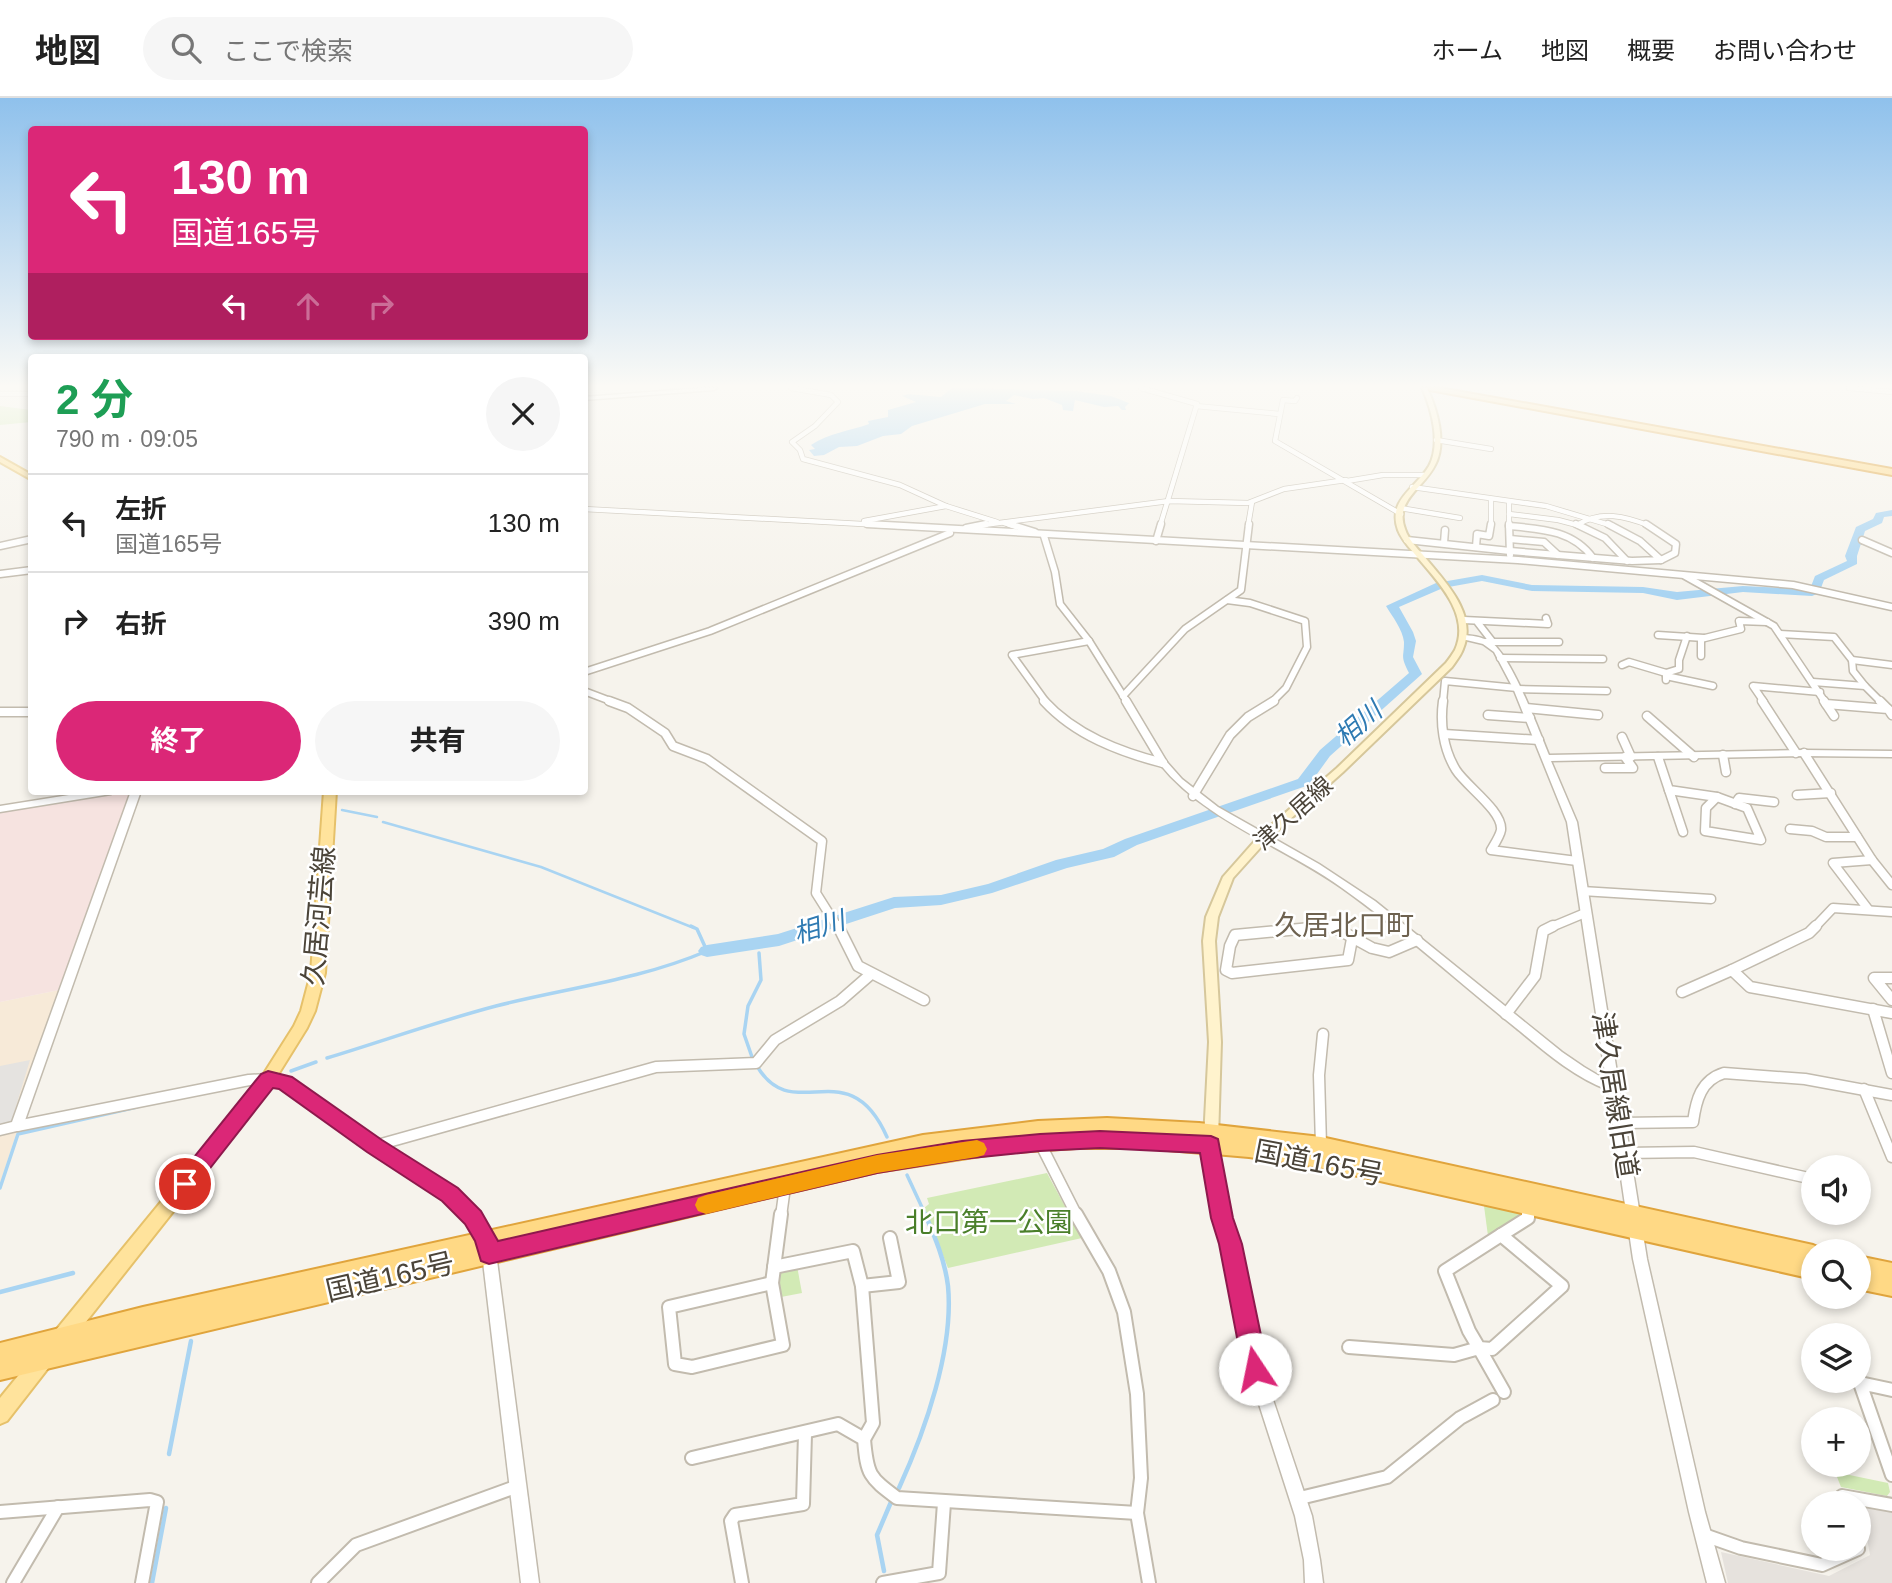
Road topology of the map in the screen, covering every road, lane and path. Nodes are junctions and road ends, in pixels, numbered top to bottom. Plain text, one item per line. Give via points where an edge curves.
1 (802, 457) edge
2 (1181, 457) edge
3 (1303, 457) edge
4 (1436, 457) edge
5 (1816, 457) edge
6 (1818, 457) edge
7 (1, 461) edge
8 (1892, 471) edge
9 (1424, 475) junction
10 (28, 476) edge
11 (1346, 480) junction
12 (1412, 487) junction
13 (1491, 499) junction
14 (1169, 501) junction
15 (1252, 502) junction
16 (1509, 502) junction
17 (946, 506) junction
18 (588, 509) edge
19 (1401, 511) junction
20 (1509, 514) junction
21 (1591, 517) junction
22 (1460, 519) dead end
23 (1000, 522) junction
24 (834, 524) junction
25 (1577, 525) junction
26 (1509, 526) junction
27 (1445, 530) dead end
28 (957, 531) junction
29 (1044, 536) junction
30 (1510, 539) junction
31 (1407, 540) junction
32 (1862, 540) dead end
33 (28, 541) edge
34 (1156, 541) junction
35 (1444, 543) junction
36 (0, 546) edge
37 (1245, 546) junction
38 (1476, 547) junction
39 (1510, 551) junction
40 (1892, 553) edge
41 (1420, 555) junction
42 (1559, 555) junction
43 (1593, 558) junction
44 (1510, 560) junction
45 (1661, 560) junction
46 (1629, 561) junction
47 (28, 570) edge
48 (1656, 572) junction
49 (0, 573) edge
50 (1682, 575) junction
51 (1227, 600) junction
52 (1891, 605) edge
53 (1546, 618) dead end
54 (1464, 620) junction
55 (1769, 622) junction
56 (1478, 623) dead end
57 (1780, 634) junction
58 (1658, 635) dead end
59 (1687, 636) junction
60 (1465, 637) junction
61 (1705, 638) junction
62 (1089, 640) junction
63 (1489, 641) junction
64 (1559, 642) dead end
65 (1701, 656) dead end
66 (1500, 658) junction
67 (1603, 659) dead end
68 (1852, 660) junction
69 (1622, 665) dead end
70 (1892, 665) edge
71 (588, 671) edge
72 (1666, 676) junction
73 (1441, 680) junction
74 (1813, 682) junction
75 (1713, 686) dead end
76 (1865, 686) junction
77 (1518, 688) junction
78 (1606, 691) dead end
79 (1820, 692) junction
80 (588, 693) edge
81 (1123, 696) junction
82 (1826, 704) junction
83 (0, 712) edge
84 (28, 712) edge
85 (1890, 712) edge
86 (1528, 713) junction
87 (1488, 715) dead end
88 (1598, 715) dead end
89 (1647, 716) dead end
90 (1834, 716) dead end
91 (1444, 734) junction
92 (1622, 737) dead end
93 (1539, 740) junction
94 (1800, 753) junction
95 (1892, 754) edge
96 (1723, 755) junction
97 (1628, 757) junction
98 (1658, 757) junction
99 (1694, 757) junction
100 (1546, 758) junction
101 (1163, 763) junction
102 (1605, 768) dead end
103 (1726, 772) dead end
104 (1669, 790) junction
105 (1831, 793) junction
106 (86, 795) edge
107 (135, 795) edge
108 (330, 795) edge
109 (1797, 795) dead end
110 (1193, 796) junction
111 (1717, 797) junction
112 (1774, 802) dead end
113 (1735, 804) junction
114 (0, 809) edge
115 (1790, 829) dead end
116 (1683, 832) dead end
117 (1265, 836) junction
118 (1857, 836) junction
119 (1827, 853) dead end
120 (1577, 860) junction
121 (1871, 860) junction
122 (1835, 861) junction
123 (1892, 885) edge
124 (1582, 891) junction
125 (1711, 899) dead end
126 (1868, 909) junction
127 (1892, 912) edge
128 (1586, 913) junction
129 (1352, 939) junction
130 (1417, 940) junction
131 (1732, 970) junction
132 (871, 974) junction
133 (1892, 978) edge
134 (1682, 992) dead end
135 (923, 1000) dead end
136 (1892, 1000) edge
137 (1872, 1009) junction
138 (1892, 1013) edge
139 (1506, 1014) junction
140 (1323, 1034) dead end
141 (1892, 1073) edge
142 (268, 1079) junction
143 (1615, 1088) junction
144 (1864, 1090) junction
145 (1892, 1095) edge
146 (1621, 1123) junction
147 (17, 1126) junction
148 (0, 1130) edge
149 (1211, 1138) junction
150 (1040, 1142) junction
151 (1321, 1145) junction
152 (374, 1146) junction
153 (1625, 1153) junction
154 (1892, 1157) edge
155 (1801, 1176) edge
156 (785, 1187) junction
157 (1528, 1207) junction
158 (1635, 1223) junction
159 (1500, 1235) junction
160 (890, 1238) dead end
161 (488, 1246) junction
162 (1801, 1252) edge
163 (774, 1267) junction
164 (1801, 1267) edge
165 (1871, 1268) edge
166 (1892, 1272) edge
167 (772, 1283) junction
168 (1871, 1283) edge
169 (862, 1286) junction
170 (1892, 1287) edge
171 (62, 1336) junction
172 (1349, 1347) dead end
173 (1479, 1348) junction
174 (0, 1353) edge
175 (44, 1358) junction
176 (0, 1370) edge
177 (1892, 1390) edge
178 (0, 1414) edge
179 (805, 1434) junction
180 (864, 1439) junction
181 (692, 1458) dead end
182 (1892, 1475) edge
183 (518, 1486) junction
184 (1300, 1498) junction
185 (1871, 1501) edge
186 (944, 1503) junction
187 (1892, 1505) edge
188 (58, 1507) junction
189 (0, 1511) edge
190 (1137, 1513) junction
191 (1704, 1535) junction
192 (1801, 1561) edge
193 (1803, 1561) edge
194 (1831, 1561) edge
195 (13, 1583) edge
196 (142, 1583) edge
197 (318, 1583) edge
198 (530, 1583) edge
199 (742, 1583) edge
200 (883, 1583) edge
201 (1149, 1583) edge
202 (1314, 1583) edge
203 (1716, 1583) edge

1 - 17 street via 900,485
2 - 14 street
3 - 11 street
4 - 9 main road
5 - 8 highway
6 - 8 highway
7 - 10 main road
9 - 11 street
9 - 12 main road
11 - 15 street via 1288,488
11 - 19 street
12 - 13 street
12 - 19 main road
13 - 16 street
13 - 38 street via 1489,536 1477,534
14 - 15 street
14 - 23 street
14 - 34 street
15 - 37 street
16 - 20 street
16 - 21 street
17 - 23 street
17 - 24 street
18 - 24 street
19 - 22 street
19 - 31 main road via 1400,526
20 - 25 street
20 - 26 street
21 - 25 street
21 - 45 street via 1639,538
21 - 45 street via 1637,520 1664,533 1677,550
23 - 28 street
23 - 29 street
24 - 28 street
25 - 46 street via 1611,541
26 - 30 street
26 - 43 street via 1569,536 1584,545
27 - 35 street
28 - 29 street
28 - 71 street via 710,631
29 - 34 street
29 - 62 street via 1060,604
30 - 39 street
30 - 42 street via 1548,543
31 - 35 street
31 - 41 main road
32 - 40 street
33 - 36 street
34 - 37 street
35 - 38 street
37 - 41 street
37 - 51 street via 1242,587
38 - 39 street
39 - 42 street
39 - 44 street
41 - 44 street
41 - 54 main road
42 - 43 street
43 - 46 street
44 - 48 street
45 - 46 street
46 - 48 street
47 - 49 street
48 - 50 street
50 - 52 street via 1809,587
50 - 55 street
51 - 81 street via 1185,629
51 - 110 street via 1305,621 1307,647 1286,688 1230,735
53 - 54 street via 1548,624
54 - 60 main road
55 - 57 street
55 - 61 street via 1739,621 1741,629
56 - 63 street
57 - 68 street via 1834,637
57 - 74 street
58 - 59 street
59 - 61 street
59 - 72 street via 1679,669
60 - 63 street
60 - 73 main road, 津久居線
61 - 65 street via 1701,639
62 - 81 street
62 - 101 street via 1012,655 1049,706 1073,725 1125,753
63 - 64 street
63 - 66 street, 津久居線旧道
66 - 67 street
66 - 77 street, 津久居線旧道
68 - 70 street
68 - 76 street via 1853,671
69 - 72 street via 1629,662
72 - 75 street
73 - 77 street
73 - 91 street
73 - 117 main road, 津久居線
74 - 76 street
74 - 79 street
76 - 85 street
77 - 78 street
77 - 86 street, 津久居線旧道
79 - 82 street
79 - 94 street via 1753,686
80 - 132 street via 628,708 665,733 673,746 707,759 822,841 816,893 858,967
81 - 101 street
82 - 85 street
82 - 90 street
83 - 84 street
86 - 87 street
86 - 88 street
86 - 93 street, 津久居線旧道
89 - 99 street
91 - 93 street
91 - 120 street via 1454,767 1499,821 1501,831 1491,850
92 - 97 street
93 - 100 street, 津久居線旧道
94 - 95 street
94 - 96 street
94 - 105 street
96 - 99 street
96 - 103 street
97 - 98 street
97 - 100 street
97 - 102 street via 1633,768
98 - 99 street
98 - 104 street
100 - 120 street, 津久居線旧道 via 1572,822
101 - 110 street
104 - 111 street
104 - 116 street
105 - 109 street
105 - 118 street
106 - 114 street
107 - 147 street
108 - 142 main road, 久居河芸線 via 318,973 300,1028
110 - 117 street
111 - 113 street
111 - 113 street via 1706,808 1705,831 1761,840 1747,808
112 - 113 street via 1739,798
115 - 118 street via 1826,837
117 - 130 street via 1374,904
117 - 149 main road, 津久居線 via 1228,877 1212,917 1208,959 1215,1042
118 - 121 street
119 - 122 street
120 - 124 street, 津久居線旧道
121 - 122 street
121 - 123 street
122 - 126 street
124 - 125 street
124 - 128 street, 津久居線旧道
126 - 127 street
126 - 131 street via 1833,908 1809,933
128 - 139 street via 1543,931 1535,976
128 - 143 street, 津久居線旧道
129 - 129 street via 1332,926 1235,935 1226,970 1233,973 1348,960
129 - 130 street via 1395,952
130 - 139 street
131 - 134 street
131 - 137 street via 1750,987
132 - 135 street
132 - 152 street via 840,1002 775,1040 756,1063 656,1067
133 - 136 street via 1874,978
137 - 138 street
137 - 141 street
139 - 143 street via 1588,1076
140 - 151 street
142 - 147 street
142 - 152 street via 285,1083
142 - 171 main road, 久居河芸線
143 - 146 street, 津久居線旧道
144 - 145 street
144 - 146 street via 1805,1079 1724,1073 1702,1089 1693,1122
144 - 154 street
146 - 153 street, 津久居線旧道
147 - 148 street
149 - 150 highway, 国道165号
149 - 151 highway, 国道165号
149 - 157 highway, 国道165号
149 - 161 highway, 国道165号 via 1077,1126 923,1142
149 - 184 street via 1219,1205 1255,1369
150 - 156 highway, 国道165号 via 877,1164
150 - 190 street via 1061,1189 1109,1271 1124,1312 1137,1395 1141,1478
151 - 158 highway, 国道165号
152 - 161 street via 450,1195 473,1217
153 - 155 street via 1694,1152
153 - 158 street, 津久居線旧道
156 - 161 highway, 国道165号
156 - 163 street
157 - 158 highway, 国道165号
157 - 159 street via 1528,1218
158 - 162 highway, 国道165号
158 - 164 highway, 国道165号
158 - 191 street, 津久居線旧道
159 - 173 street via 1446,1272
159 - 173 street via 1562,1286 1492,1349
160 - 169 street via 899,1282
161 - 171 highway, 国道165号
161 - 175 highway, 国道165号
161 - 183 street
163 - 167 street
163 - 169 street via 853,1251
165 - 166 highway
167 - 167 street via 783,1345 692,1367 675,1364 669,1307
168 - 170 highway
169 - 180 street via 873,1423
171 - 174 highway, 国道165号
171 - 175 main road, 久居河芸線
172 - 173 street via 1454,1354
173 - 184 street via 1499,1396 1461,1418 1387,1477
175 - 176 highway, 国道165号
175 - 178 main road, 久居河芸線
177 - 182 street via 1860,1383
179 - 180 street via 838,1424
179 - 181 street
179 - 199 street via 803,1504 735,1515 731,1521
180 - 186 street via 873,1480 879,1487 897,1498
183 - 197 street via 356,1545
183 - 198 street
184 - 202 street
185 - 187 street
186 - 190 street
186 - 200 street via 939,1573
188 - 189 street
188 - 195 street
188 - 196 street via 157,1502
190 - 201 street
191 - 192 street
191 - 203 street, 津久居線旧道
193 - 194 street via 1822,1565

